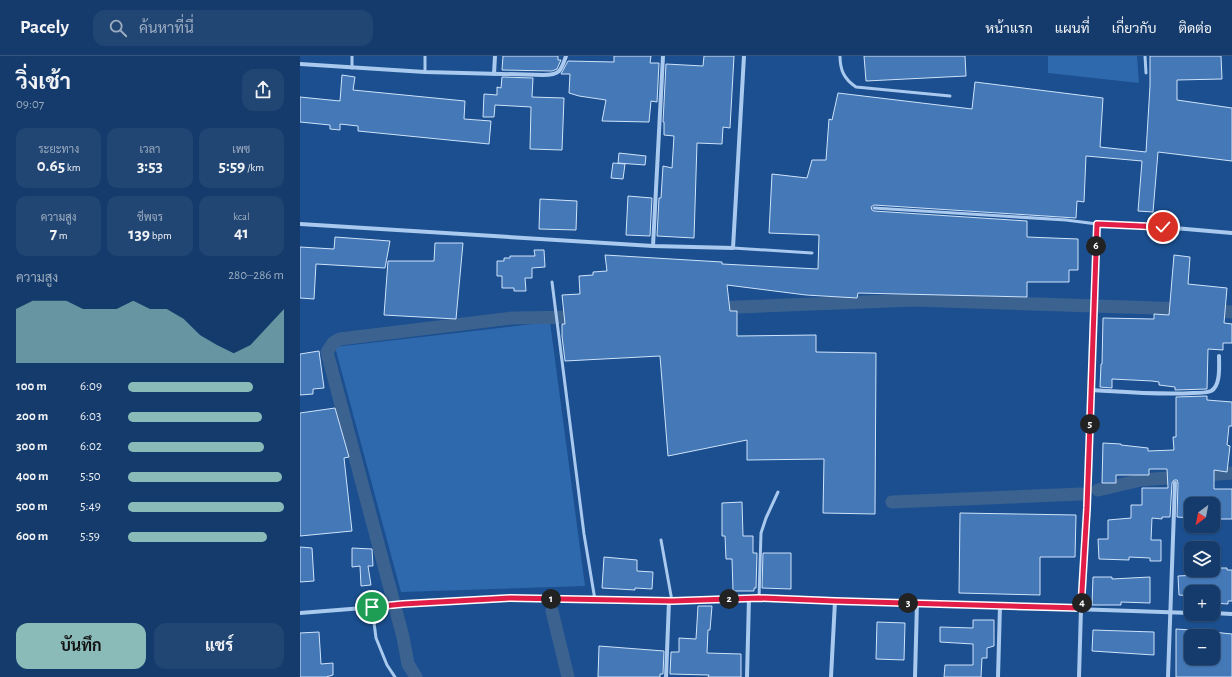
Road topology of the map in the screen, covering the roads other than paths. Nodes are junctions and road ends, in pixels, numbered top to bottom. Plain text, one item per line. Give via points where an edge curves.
1 (352, 56) edge
2 (425, 56) edge
3 (494, 56) edge
4 (566, 56) edge
5 (663, 56) edge
6 (744, 56) edge
7 (840, 56) edge
8 (1145, 56) edge
9 (300, 64) edge
10 (352, 68) junction
11 (425, 72) junction
12 (1146, 73) dead end
13 (494, 74) junction
14 (950, 96) dead end
15 (874, 208) dead end
16 (300, 224) edge
17 (1097, 224) junction
18 (1232, 233) edge
19 (653, 246) junction
20 (733, 248) junction
21 (812, 253) dead end
22 (552, 282) dead end
23 (1220, 356) dead end
24 (1092, 390) junction
25 (1175, 483) dead end
26 (778, 492) dead end
27 (661, 540) dead end
28 (749, 598) junction
29 (759, 598) junction
30 (595, 600) junction
31 (671, 601) junction
32 (835, 601) junction
33 (917, 603) junction
34 (1000, 606) junction
35 (372, 607) junction
36 (1081, 608) junction
37 (300, 612) edge
38 (1170, 612) junction
39 (1184, 613) edge
40 (1220, 613) edge
41 (1232, 614) edge
42 (395, 677) edge
43 (666, 677) edge
44 (748, 677) edge
45 (832, 677) edge
46 (914, 677) edge
47 (998, 677) edge
48 (1079, 677) edge
49 (1168, 677) edge

1 - 10 lane
2 - 11 lane
3 - 13 street
4 - 13 street via 561,69 554,75
5 - 19 street
6 - 20 street
7 - 14 lane via 842,74 856,87
8 - 12 lane
9 - 10 street
10 - 11 street
11 - 13 street
15 - 17 lane
16 - 19 street
17 - 18 street
17 - 24 street
19 - 20 street
20 - 21 lane
22 - 30 lane via 584,534
23 - 24 street via 1219,379 1212,391 1171,394
24 - 36 street
25 - 38 street
26 - 29 lane via 762,533
27 - 31 lane
28 - 29 street
28 - 31 street
28 - 44 street
29 - 32 street
30 - 31 street
30 - 35 street via 510,598
31 - 43 street
32 - 33 street
32 - 45 street
33 - 34 street
33 - 46 street
34 - 36 street
34 - 47 street
35 - 37 street
35 - 42 lane via 376,638
36 - 38 street
36 - 48 street
38 - 39 street
38 - 49 street
40 - 41 street

